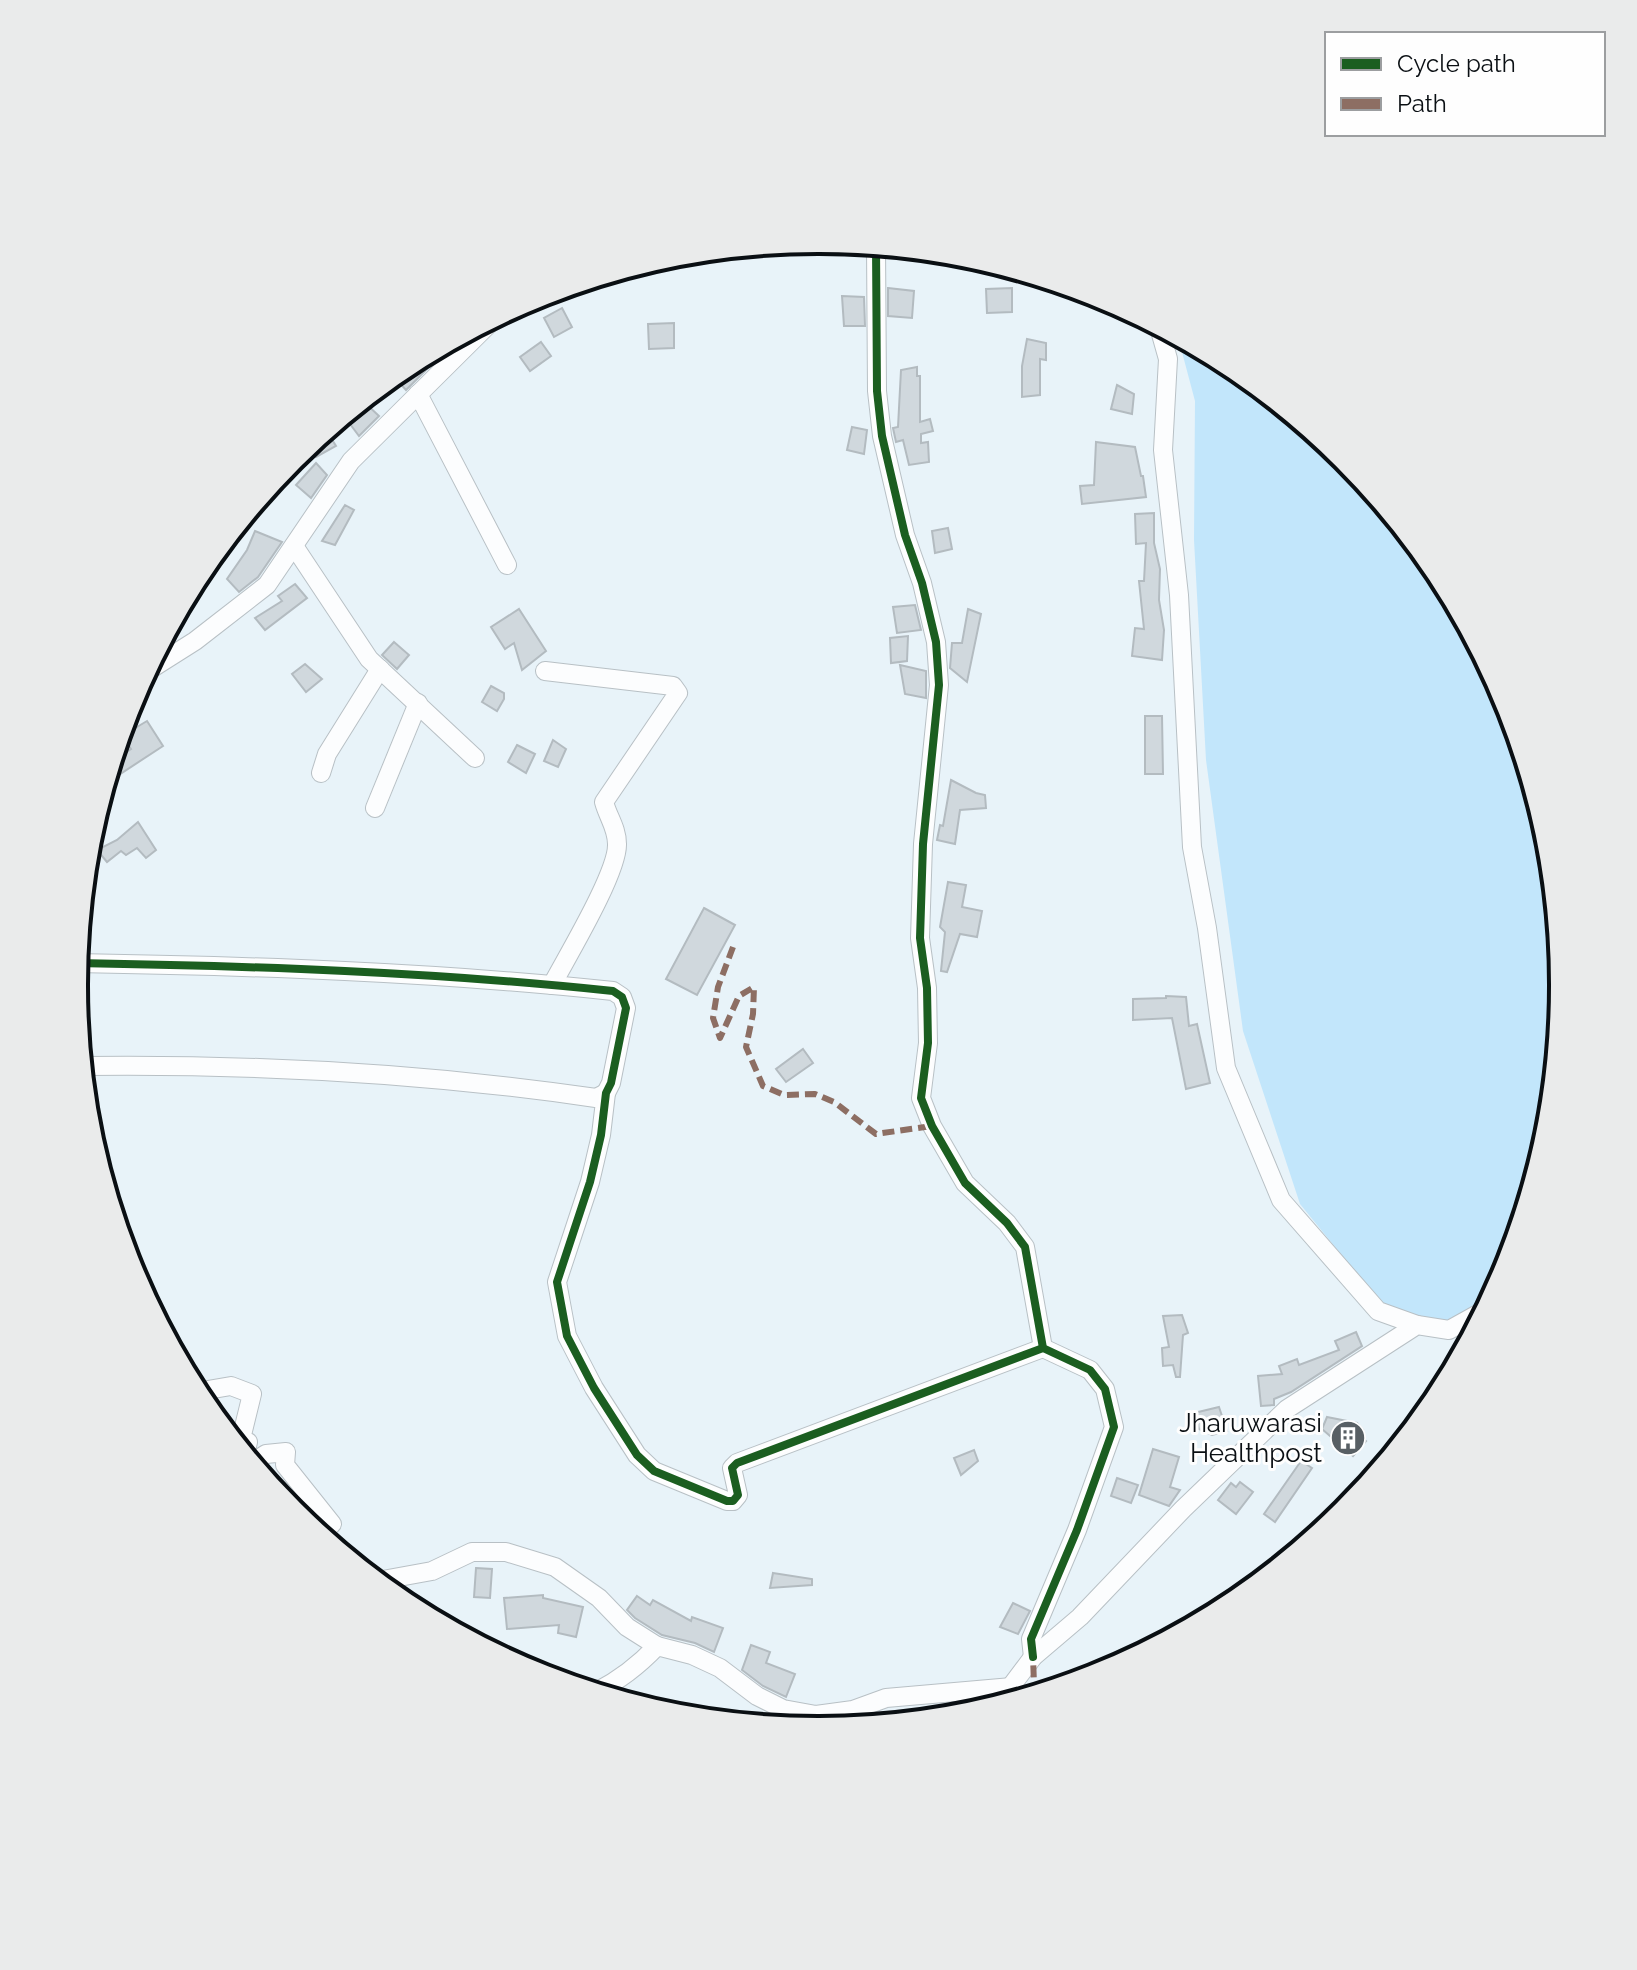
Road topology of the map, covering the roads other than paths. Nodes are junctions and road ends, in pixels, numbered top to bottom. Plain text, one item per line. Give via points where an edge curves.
1 (876, 257) edge
2 (1163, 341) edge
3 (469, 344) edge
4 (418, 394) junction
5 (294, 546) junction
6 (507, 565) dead end
7 (164, 661) edge
8 (380, 669) junction
9 (545, 671) dead end
10 (418, 703) junction
11 (475, 758) dead end
12 (321, 773) dead end
13 (375, 808) dead end
14 (89, 963) edge
15 (552, 985) junction
16 (93, 1066) edge
17 (606, 1093) junction
18 (1468, 1320) edge
19 (1417, 1325) junction
20 (1043, 1348) junction
21 (210, 1390) edge
22 (242, 1434) edge
23 (261, 1457) edge
24 (329, 1526) edge
25 (393, 1578) edge
26 (657, 1646) junction
27 (1033, 1657) junction
28 (610, 1685) edge
29 (1012, 1687) junction
30 (1009, 1691) edge

1 - 20 street via 882,436 936,642 939,685 923,844 920,938 928,1043 921,1098 965,1183 1025,1247
2 - 19 street via 1168,359 1163,450 1179,595 1192,847 1226,1068 1281,1200 1378,1311
3 - 4 street
4 - 5 street via 351,461
4 - 6 street
5 - 7 street via 267,585
5 - 8 street
8 - 10 street
8 - 12 street via 327,754
9 - 15 street via 673,686 678,693 604,802 618,845 612,869
10 - 11 street
10 - 13 street
14 - 15 street via 247,966
15 - 17 street via 613,991 622,997 626,1008
16 - 17 street via 256,1068 511,1085 596,1098
17 - 20 street via 590,1182 557,1282 567,1336 637,1455 654,1471 733,1501 738,1495 732,1468 737,1463
18 - 19 street via 1449,1330
19 - 27 street via 1287,1409 1080,1617
20 - 27 street via 1090,1370 1105,1389 1114,1427 1031,1639
21 - 22 street via 231,1386 252,1394
23 - 24 street via 286,1452 285,1465 332,1524
25 - 26 street via 432,1571 472,1552 506,1552 555,1567
26 - 28 street
26 - 29 street via 720,1668 783,1709 816,1715 886,1698
27 - 29 street
29 - 30 street

